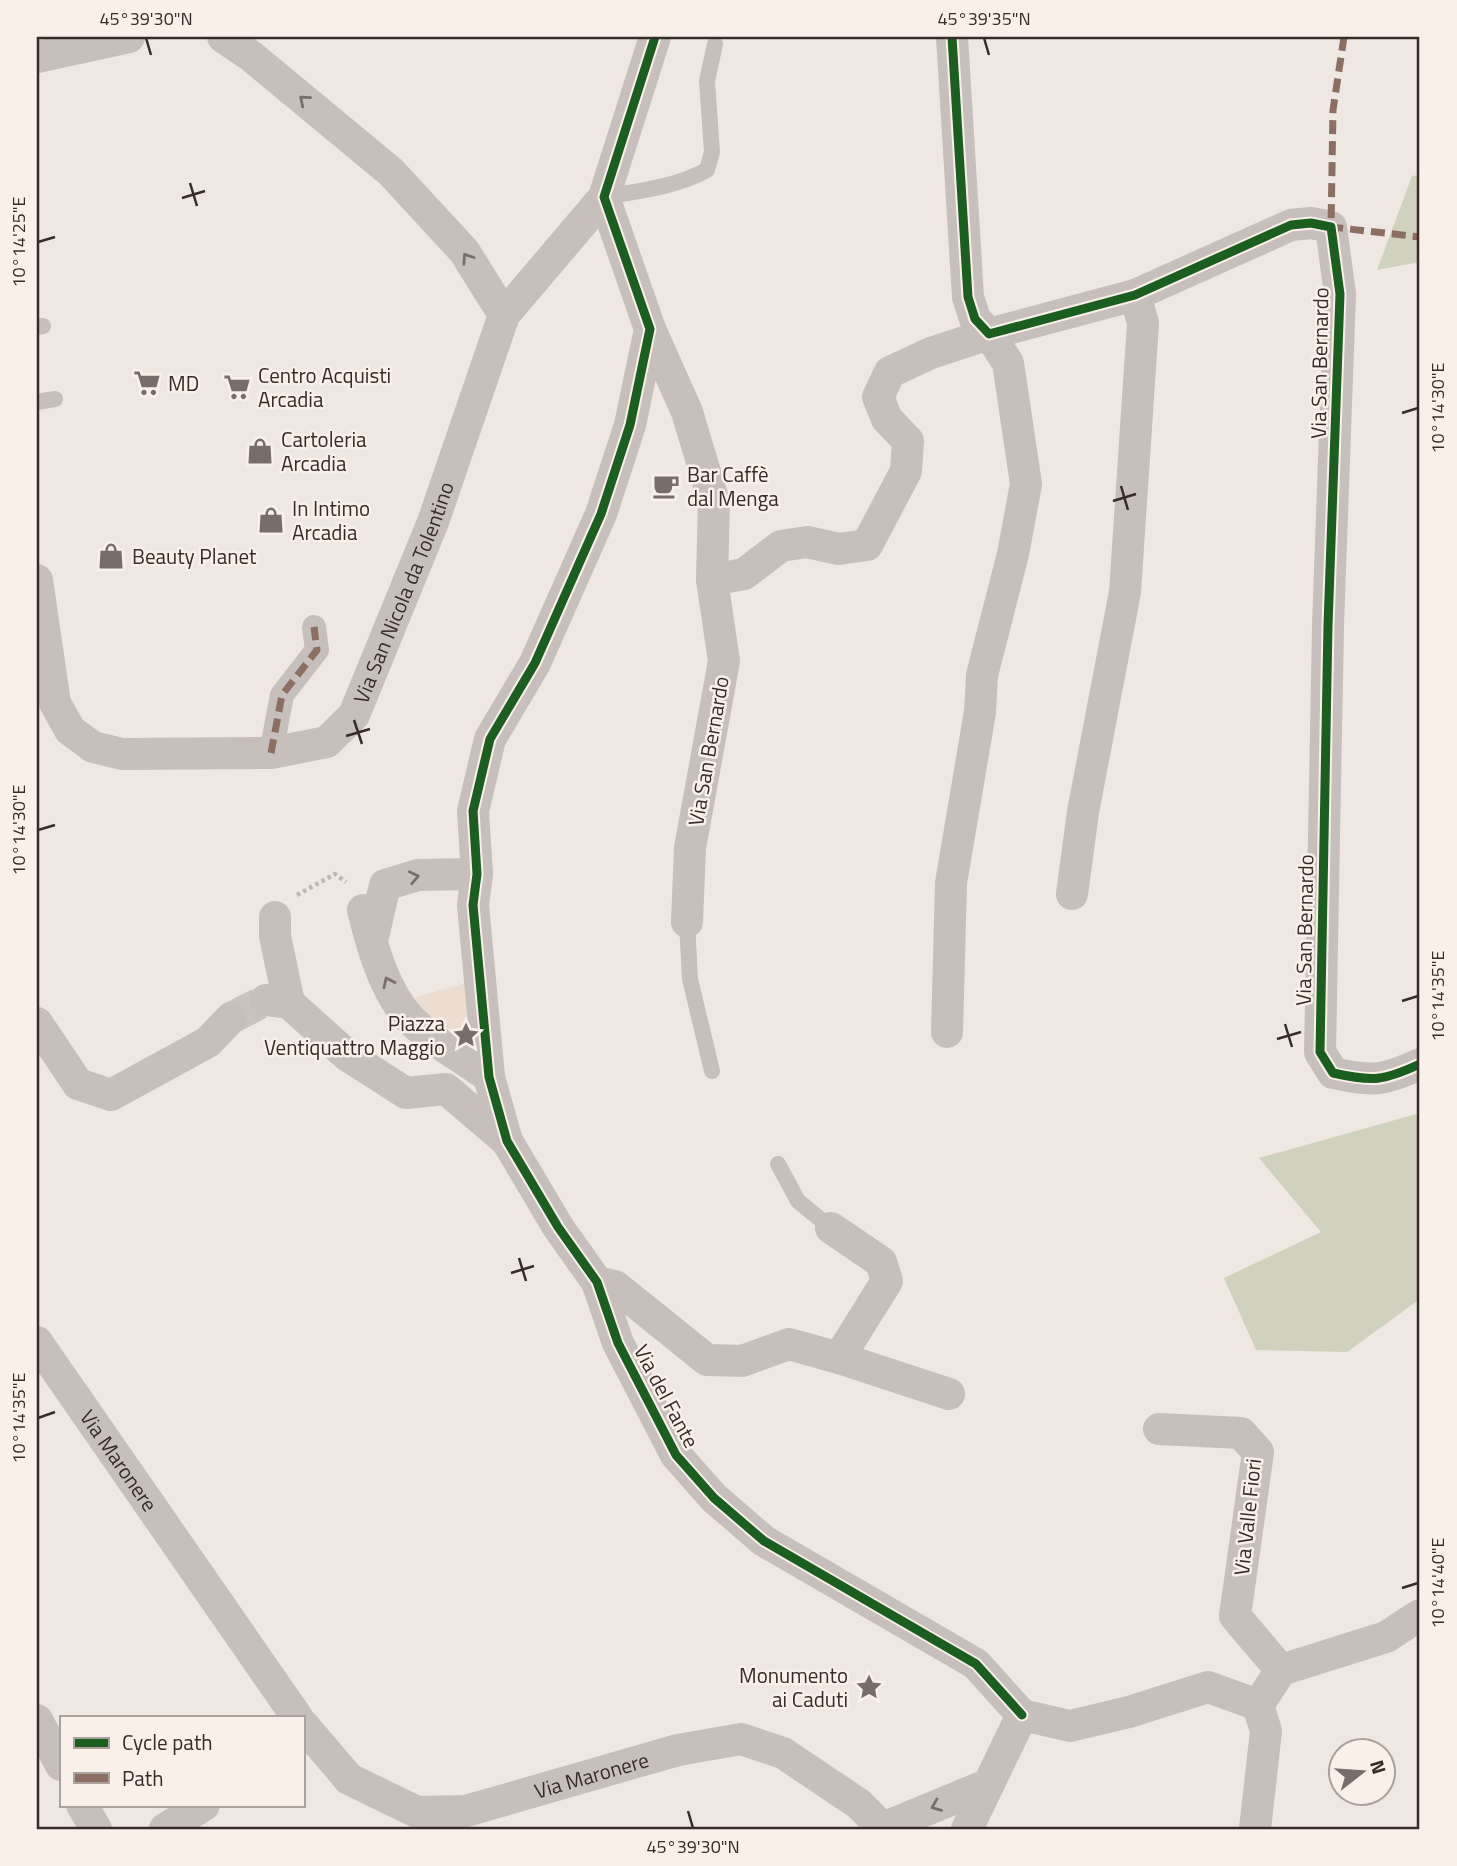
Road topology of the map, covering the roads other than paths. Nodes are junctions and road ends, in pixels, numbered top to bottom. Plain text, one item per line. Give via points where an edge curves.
1 (129, 37) edge
2 (223, 37) edge
3 (655, 37) edge
4 (952, 37) edge
5 (715, 44) dead end
6 (37, 57) edge
7 (604, 197) junction
8 (1135, 295) junction
9 (504, 315) junction
10 (650, 329) junction
11 (989, 334) junction
12 (55, 399) dead end
13 (37, 402) edge
14 (712, 579) junction
15 (37, 580) edge
16 (314, 627) dead end
17 (271, 753) junction
18 (477, 874) junction
19 (1072, 894) dead end
20 (363, 910) road end
21 (275, 917) road end
22 (687, 922) joint
23 (372, 945) junction
24 (230, 1018) tunnel mouth
25 (37, 1023) edge
26 (947, 1032) dead end
27 (1420, 1064) edge
28 (712, 1071) dead end
29 (489, 1077) junction
30 (508, 1141) junction
31 (778, 1164) dead end
32 (831, 1228) joint
33 (597, 1282) junction
34 (37, 1342) edge
35 (839, 1358) junction
36 (949, 1394) dead end
37 (1159, 1429) dead end
38 (1420, 1615) edge
39 (1281, 1670) junction
40 (1258, 1705) junction
41 (1022, 1715) junction
42 (293, 1716) edge
43 (37, 1720) edge
44 (304, 1732) edge
45 (60, 1763) edge
46 (989, 1784) junction
47 (83, 1806) edge
48 (202, 1806) edge
49 (851, 1817) edge
50 (884, 1828) edge
51 (96, 1829) edge
52 (165, 1829) edge
53 (967, 1829) edge
54 (1255, 1829) edge

1 - 6 street
9 -> 2 street via 464,251 391,172
3 - 7 street
4 - 11 street via 968,298 975,319
5 - 7 lane via 707,80 712,152 707,170 664,186
7 - 9 street, Via San Nicola da Tolentino
7 - 10 street, Via San Bernardo
8 - 11 street, Via San Bernardo
8 - 19 street via 1143,323 1125,592
8 - 27 street, Via San Bernardo via 1291,225 1331,227 1340,294 1320,1052 1333,1073 1360,1079 1388,1079
9 - 17 street, Via San Nicola da Tolentino via 433,522 354,715 327,742
10 - 14 street, Via San Bernardo via 687,412 714,502
10 - 18 street, Via del Fante via 630,425 601,514 534,663 490,739 473,811
11 - 14 street, Via San Bernardo via 890,372 878,397 887,419 908,442 906,471 867,545 839,549 807,542 781,546 744,575
11 - 26 street via 1008,363 1026,484 982,675 981,712 951,883
12 - 13 lane
14 - 22 street, Via San Bernardo via 724,661 690,848
15 - 17 street, Via San Nicola da Tolentino via 55,702 70,730 93,747 122,754
16 - 17 street via 317,650 282,695
23 -> 18 street via 384,885 418,875
18 - 29 street, Via del Fante via 474,905
20 - 23 street
21 - 30 street via 278,1001 348,1056 406,1093 446,1089
22 - 28 lane via 690,979
29 -> 23 street via 410,1019 390,989
24 - 25 street via 208,1042 111,1095 78,1084
29 - 30 street, Via del Fante
30 - 33 street, Via del Fante via 558,1227
31 - 32 lane via 798,1201
32 - 35 street via 881,1262 887,1281
33 - 35 street via 615,1286 707,1360 742,1361 789,1344
33 - 41 street, Via del Fante via 618,1343 676,1455 714,1498 764,1541 976,1664
34 - 42 street, Via Maronere
35 - 36 street
37 - 39 street, Via Valle Fiori via 1241,1433 1258,1452 1235,1616
38 - 39 street via 1386,1637
39 - 40 street
40 - 41 street via 1208,1687 1070,1726
40 - 54 street via 1266,1731
41 - 46 street
43 - 45 street
44 - 49 street, Via Maronere via 349,1779 417,1812 466,1811 678,1750 741,1739 783,1753
46 -> 50 street
46 - 53 street
47 - 51 street
48 - 52 street
49 - 50 street, Via Maronere

